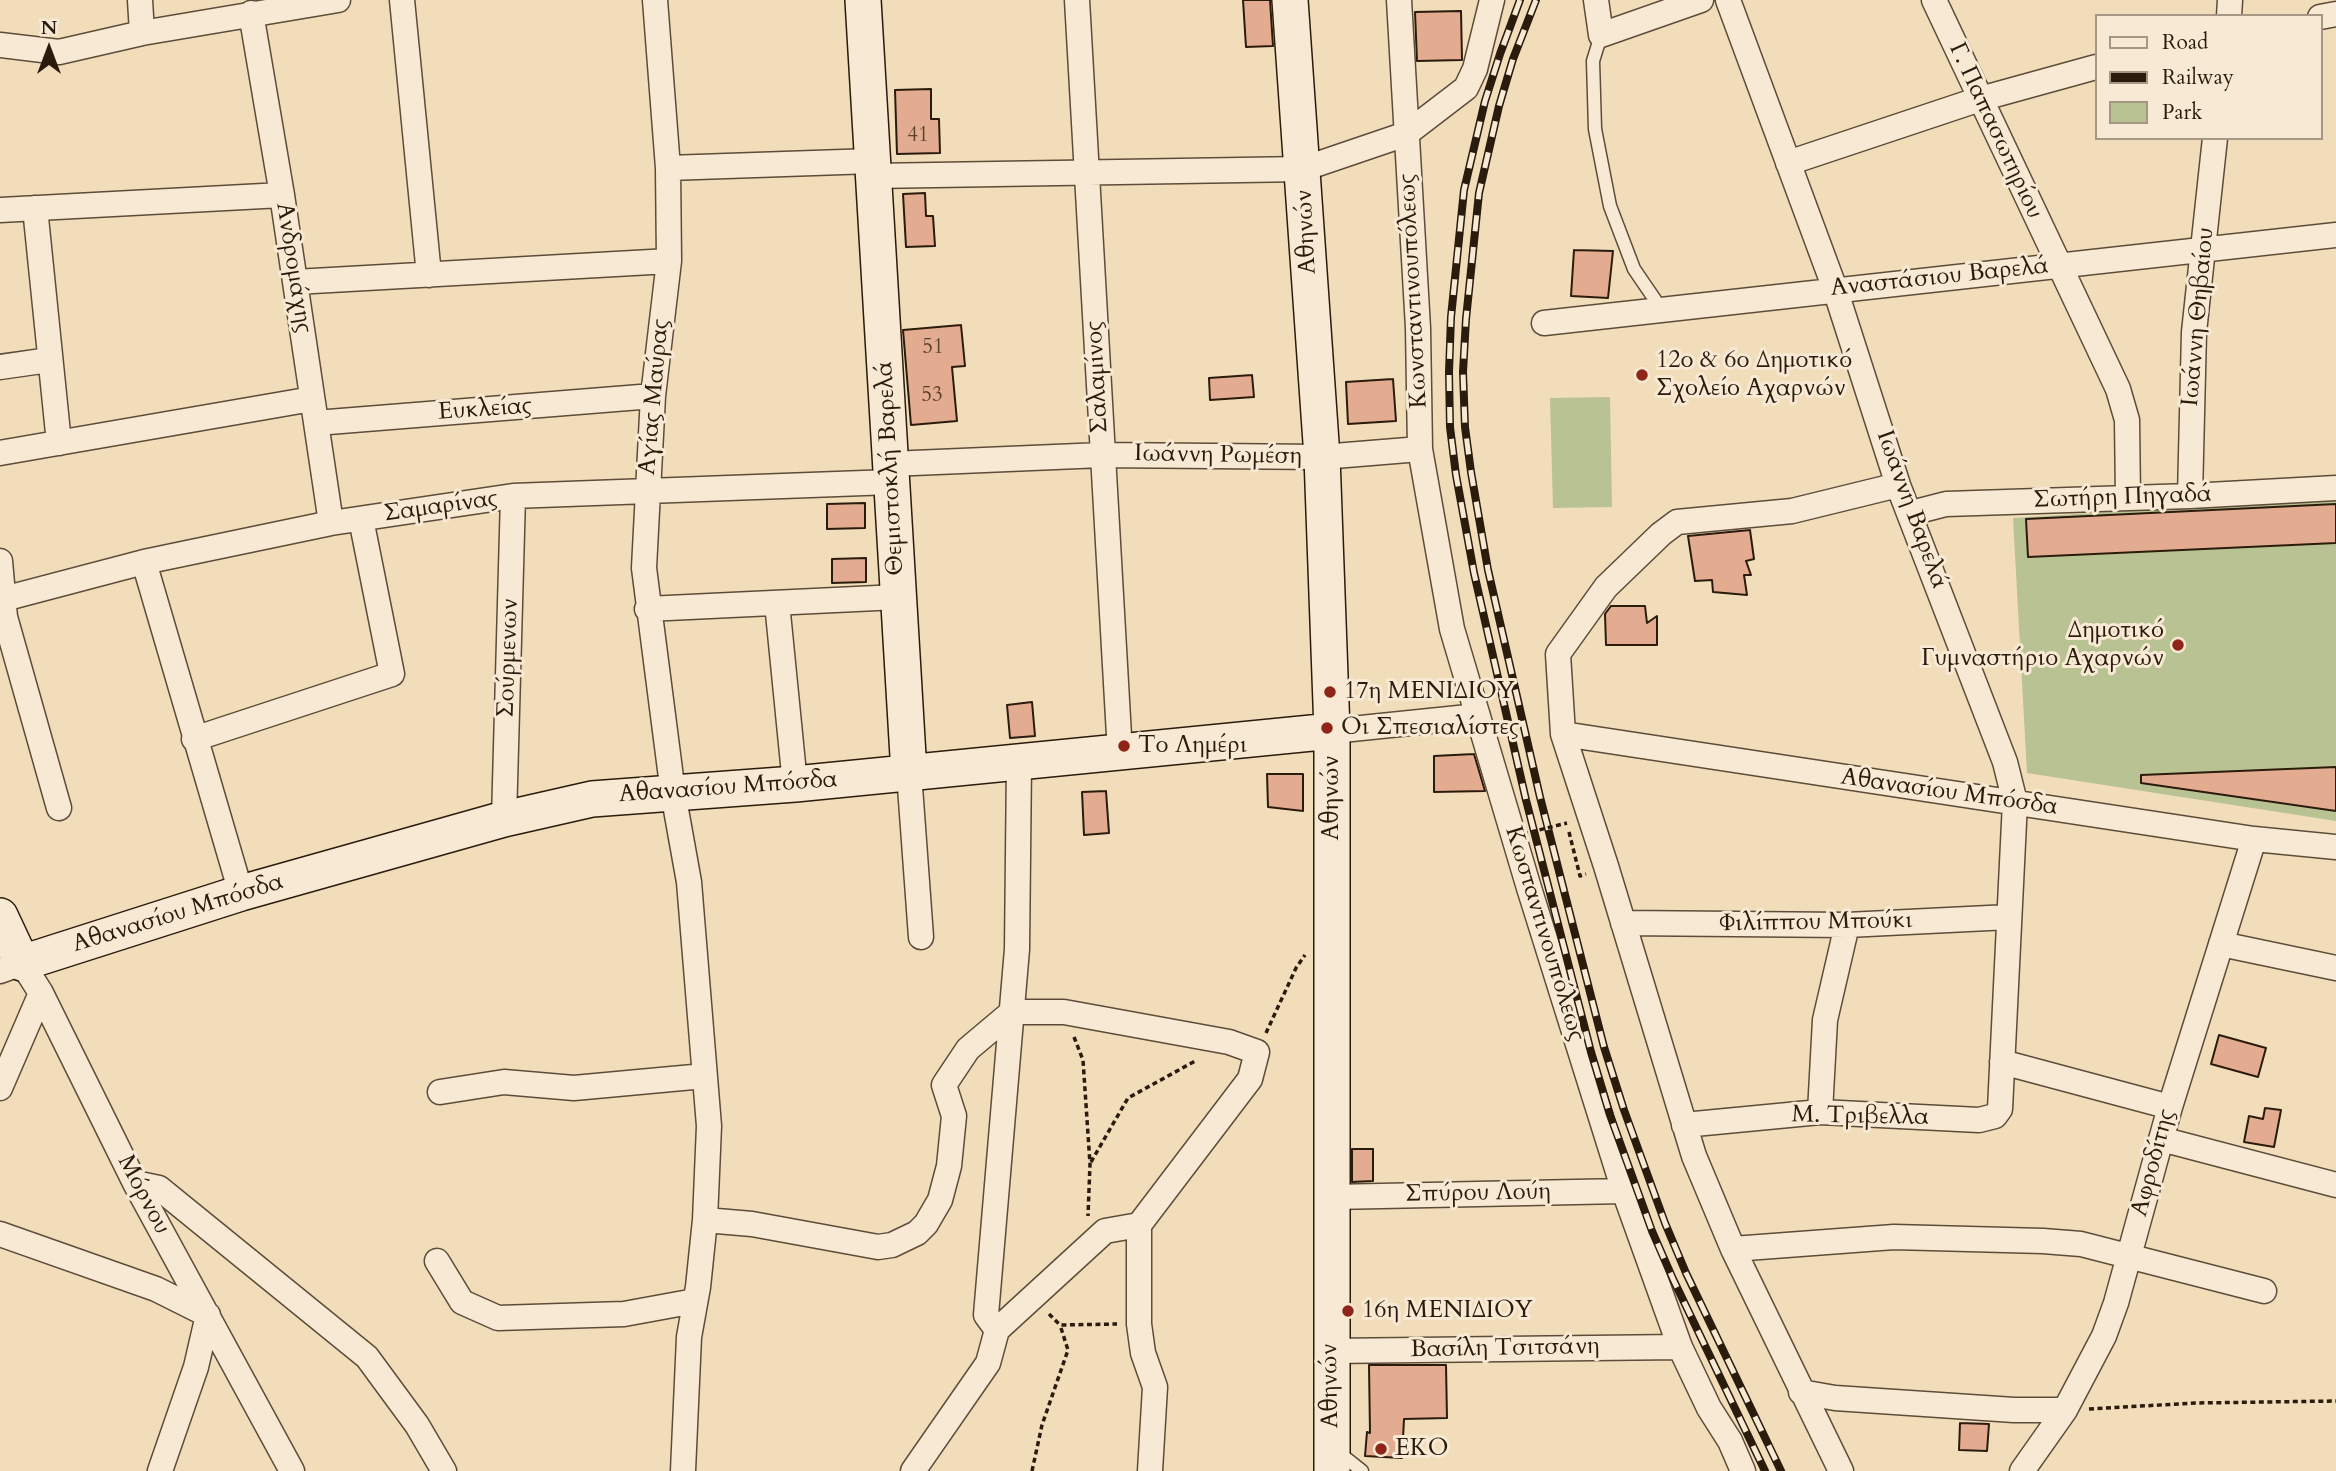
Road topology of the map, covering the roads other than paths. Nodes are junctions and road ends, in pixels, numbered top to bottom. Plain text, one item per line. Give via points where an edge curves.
1 (140, 0) edge
2 (338, 0) edge
3 (402, 0) edge
4 (655, 0) edge
5 (863, 0) edge
6 (1077, 0) edge
7 (1290, 0) edge
8 (1399, 0) edge
9 (1492, 0) edge
10 (1596, 0) edge
11 (1701, 0) edge
12 (1728, 0) edge
13 (1934, 0) edge
14 (251, 13) junction
15 (142, 33) junction
16 (1601, 35) junction
17 (0, 46) edge
18 (2094, 68) edge
19 (1980, 99) junction
20 (1406, 134) junction
21 (2215, 140) edge
22 (1788, 163) junction
23 (668, 168) junction
24 (873, 168) junction
25 (1303, 169) junction
26 (1088, 173) junction
27 (282, 195) junction
28 (35, 208) junction
29 (0, 210) edge
30 (2336, 235) edge
31 (2203, 250) junction
32 (669, 261) junction
33 (2059, 265) junction
34 (429, 275) junction
35 (295, 282) junction
36 (1835, 289) junction
37 (1662, 310) junction
38 (1544, 323) dead end
39 (49, 360) junction
40 (0, 367) edge
41 (653, 396) junction
42 (314, 411) junction
43 (59, 443) junction
44 (1420, 449) junction
45 (0, 453) edge
46 (1102, 455) junction
47 (1322, 457) junction
48 (891, 473) junction
49 (1898, 485) junction
50 (2336, 488) edge
51 (646, 492) junction
52 (513, 496) junction
53 (2190, 496) junction
54 (2128, 498) junction
55 (1910, 513) junction
56 (361, 519) junction
57 (331, 523) junction
58 (0, 561) edge
59 (144, 562) junction
60 (898, 597) junction
61 (1, 600) edge
62 (777, 603) junction
63 (647, 608) junction
64 (1478, 716) junction
65 (1332, 731) junction
66 (1563, 734) junction
67 (194, 738) junction
68 (1120, 753) junction
69 (1019, 762) junction
70 (909, 773) junction
71 (795, 784) junction
72 (673, 793) junction
73 (2015, 802) junction
74 (59, 808) dead end
75 (504, 819) junction
76 (2254, 839) junction
77 (2336, 846) edge
78 (241, 893) junction
79 (0, 916) edge
80 (2009, 917) junction
81 (1623, 923) junction
82 (1847, 925) junction
83 (921, 936) dead end
84 (2221, 944) junction
85 (11, 967) edge
86 (2336, 968) edge
87 (41, 993) junction
88 (1012, 1012) junction
89 (2002, 1062) junction
90 (704, 1076) junction
91 (0, 1088) edge
92 (440, 1092) dead end
93 (2169, 1107) junction
94 (1820, 1112) junction
95 (1995, 1116) joint
96 (1684, 1125) junction
97 (2161, 1139) junction
98 (135, 1183) junction
99 (2336, 1185) edge
100 (1624, 1191) junction
101 (1332, 1198) junction
102 (705, 1220) junction
103 (1139, 1225) junction
104 (0, 1234) edge
105 (1733, 1249) junction
106 (2128, 1257) junction
107 (437, 1261) dead end
108 (2264, 1291) dead end
109 (695, 1301) junction
110 (208, 1315) junction
111 (997, 1330) junction
112 (1680, 1347) junction
113 (1330, 1351) junction
114 (1801, 1392) junction
115 (2066, 1410) junction
116 (1332, 1459) edge
117 (160, 1471) edge
118 (292, 1471) edge
119 (444, 1471) edge
120 (683, 1471) edge
121 (914, 1471) edge
122 (1150, 1471) edge
123 (1362, 1471) edge
124 (1743, 1471) edge
125 (1841, 1471) edge
126 (2022, 1471) edge

1 - 15 street
2 - 14 street
3 - 34 street
4 - 23 street, Αγίας Μαύρας
5 - 24 street, Θεμιστοκλή Βαρελά
6 - 26 street, Σαλαμίνος
7 - 25 street, Αθηνών
8 - 20 street
9 - 20 street, Κωνσταντινουπόλεως via 1475,69 1465,88
10 - 16 street
11 - 16 street
12 - 22 street, Ιωάννη Βαρελά
13 - 19 street, Γ. Παπασωτηρίου
14 - 15 street
14 - 27 street, Ανδρομάχης
15 - 17 street via 59,52
16 - 37 lane via 1593,61 1595,129 1609,205 1634,269
18 - 19 street
19 - 22 street
19 - 33 street, Γ. Παπασωτηρίου
20 - 25 street, Κωνσταντινουπόλεως
20 - 44 street, Κωνσταντινουπόλεως
21 - 31 street, Ιωάννη Θηβαίου
22 - 36 street, Ιωάννη Βαρελά
23 - 24 street, Κωνσταντινουπόλεως
23 - 32 street, Αγίας Μαύρας
24 - 26 street, Κωνσταντινουπόλεως
24 - 48 street, Θεμιστοκλή Βαρελά
25 - 26 street, Κωνσταντινουπόλεως
25 - 47 street, Αθηνών
26 - 46 street, Σαλαμίνος
27 - 28 street
27 - 35 street, Ανδρομάχης
28 - 29 street
28 - 39 street
30 - 31 street, Αναστάσιου Βαρελά
31 - 33 street, Αναστάσιου Βαρελά
31 - 53 street, Ιωάννη Θηβαίου via 2193,346
32 - 34 street
32 - 41 street, Αγίας Μαύρας
33 - 36 street, Αναστάσιου Βαρελά
33 - 54 street, Γ. Παπασωτηρίου via 2118,389 2127,420
34 - 35 street
35 - 42 street, Ανδρομάχης
36 - 37 street, Αναστάσιου Βαρελά
36 - 49 street, Ιωάννη Βαρελά
37 - 38 street, Αναστάσιου Βαρελά
39 - 40 street
39 - 43 street
41 - 42 street, Ευκλείας
41 - 51 street, Αγίας Μαύρας
42 - 43 street, Ευκλείας
42 - 57 street, Ανδρομάχης
43 - 45 street, Ευκλείας
44 - 47 street, Ιωάννη Ρωμέση
44 - 64 street, Κωσταντινουπόλεως via 1452,629
46 - 47 street, Ιωάννη Ρωμέση
46 - 48 street, Ιωάννη Ρωμέση
46 - 68 street, Σαλαμίνος
47 - 65 street, Αθηνών
48 - 51 street, Σαμαρίνας
48 - 60 street, Θεμιστοκλή Βαρελά
49 - 55 street, Ιωάννη Βαρελά
49 - 66 street via 1792,511 1677,522 1605,587 1558,654
50 - 53 street, Σωτήρη Πηγαδά
51 - 52 street, Σαμαρίνας
51 - 63 street, Αγίας Μαύρας
52 - 56 street, Σαμαρίνας
52 - 75 street, Σούρμενων
53 - 54 street, Σωτήρη Πηγαδά
54 - 55 street, Σωτήρη Πηγαδά via 1946,504
55 - 73 street, Ιωάννη Βαρελά via 2005,762
56 - 57 street, Σαμαρίνας
56 - 67 street via 392,674
57 - 59 street, Σαμαρίνας
58 - 61 street
59 - 61 street, Σαμαρίνας
59 - 67 street
60 - 62 street
60 - 70 street, Θεμιστοκλή Βαρελά
61 - 74 street
62 - 63 street
62 - 71 street
63 - 72 street, Αγίας Μαύρας
64 - 65 street, Αθανασίου Μπόσδα
64 - 100 street, Κωσταντινουπόλεως
65 - 68 street, Αθανασίου Μπόσδα
65 - 101 street, Αθηνών
66 - 73 street, Αθανασίου Μπόσδα
66 - 81 street
67 - 78 street
68 - 69 street, Αθανασίου Μπόσδα
69 - 70 street, Αθανασίου Μπόσδα
69 - 88 street
70 - 71 street, Αθανασίου Μπόσδα
70 - 83 street, Θεμιστοκλή Βαρελά
71 - 72 street, Αθανασίου Μπόσδα
72 - 75 street, Αθανασίου Μπόσδα via 592,799
72 - 90 street, Αγίας Μαύρας via 689,882
73 - 76 street, Αθανασίου Μπόσδα
73 - 80 street, Ιωάννη Βαρελά
75 - 78 street, Αθανασίου Μπόσδα
76 - 77 street, Αθανασίου Μπόσδα
76 - 84 street, Αφροδίτης
78 - 85 street, Αθανασίου Μπόσδα
79 - 85 street, Μόρνου
80 - 82 street, Φιλίππου Μπούκι
80 - 89 street, Ιωάννη Βαρελά
81 - 82 street, Φιλίππου Μπούκι
81 - 96 street
82 - 94 street via 1825,1020
84 - 86 street
84 - 93 street, Αφροδίτης
85 - 87 street, Μόρνου
87 - 91 street
87 - 98 street, Μόρνου
88 - 102 street via 968,1049 944,1085 954,1116 949,1166 940,1200 918,1234 878,1247
88 - 103 street via 1064,1012 1229,1042 1257,1052 1250,1079
88 - 111 street via 986,1315
89 - 93 street
89 - 95 street, Ιωάννη Βαρελά via 2000,1109
90 - 92 street via 574,1088 504,1082
90 - 102 street, Αγίας Μαύρας via 709,1126
93 - 97 street, Αφροδίτης
94 - 95 street, Μ. Τριβελλα via 1979,1120
94 - 96 street, Μ. Τριβελλα
96 - 105 street
97 - 99 street
97 - 106 street, Αφροδίτης
98 - 110 street, Μόρνου
98 - 119 street via 159,1188 367,1357
100 - 101 street, Σπύρου Λούη
100 - 112 street, Κωσταντινουπόλεως
101 - 113 street, Αθηνών
102 - 109 street, Αγίας Μαύρας
103 - 111 street via 1105,1231
103 - 122 street via 1139,1324 1155,1387
104 - 110 street via 156,1289
105 - 106 street via 1894,1237 2081,1244
105 - 114 street
106 - 108 street
106 - 115 street, Αφροδίτης via 2104,1336
107 - 109 street via 462,1302 498,1318 624,1314
109 - 120 street, Αγίας Μαύρας via 689,1336
110 - 117 street via 196,1367
110 - 118 street, Μόρνου
111 - 121 street via 988,1363
112 - 113 street, Βασίλη Τσιτσάνη
112 - 124 street, Κωσταντινουπόλεως
113 - 116 street, Αθηνών
114 - 115 street via 1849,1399
114 - 125 street
115 - 126 street, Αφροδίτης
116 - 123 lane

